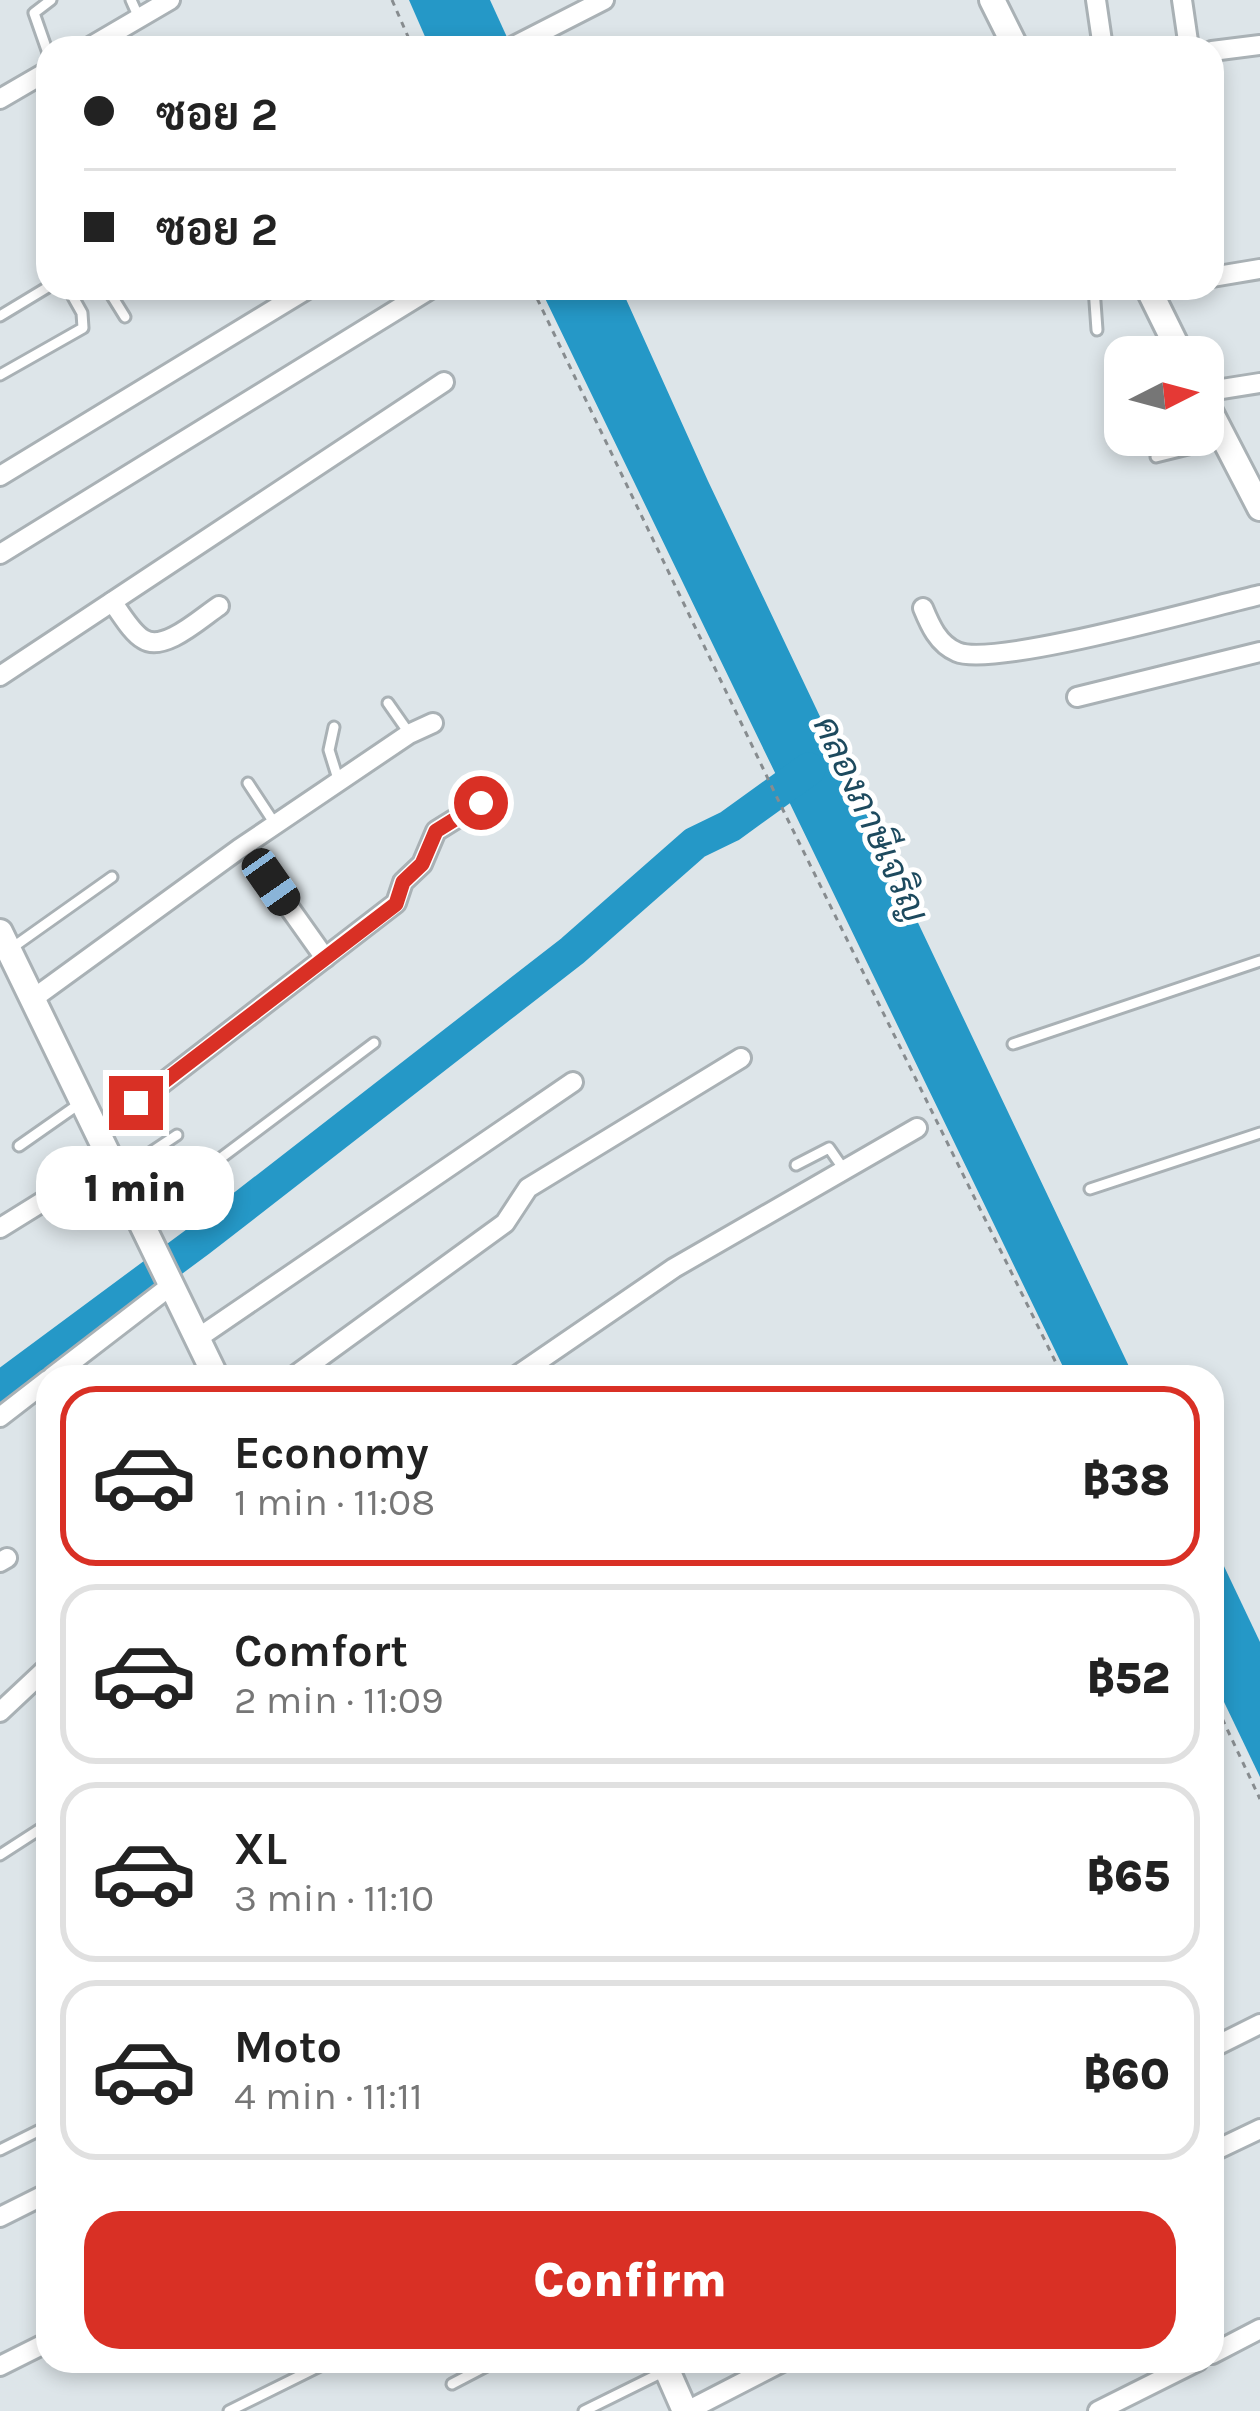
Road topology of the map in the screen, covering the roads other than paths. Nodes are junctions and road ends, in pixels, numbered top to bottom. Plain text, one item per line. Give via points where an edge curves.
1 (51, 0) edge
2 (170, 0) edge
3 (559, 0) edge
4 (604, 0) edge
5 (992, 0) edge
6 (1096, 0) edge
7 (1182, 0) edge
8 (135, 9) edge
9 (568, 19) junction
10 (42, 36) edge
11 (102, 36) edge
12 (535, 36) edge
13 (1010, 36) edge
14 (1101, 36) edge
15 (1187, 36) edge
16 (1260, 45) edge
17 (1224, 50) edge
18 (36, 78) edge
19 (0, 99) edge
20 (1260, 269) edge
21 (1224, 275) edge
22 (36, 294) edge
23 (75, 300) edge
24 (114, 300) edge
25 (289, 300) edge
26 (413, 300) edge
27 (1095, 300) edge
28 (1154, 300) edge
29 (0, 316) edge
30 (125, 317) dead end
31 (1097, 330) dead end
32 (1172, 336) edge
33 (0, 375) edge
34 (444, 382) dead end
35 (1260, 383) edge
36 (1224, 391) edge
37 (1225, 440) joint
38 (1156, 457) dead end
39 (0, 476) edge
40 (1260, 508) edge
41 (0, 554) edge
42 (1260, 595) edge
43 (112, 602) junction
44 (219, 606) dead end
45 (923, 608) dead end
46 (1260, 652) edge
47 (0, 676) edge
48 (1077, 697) dead end
49 (388, 703) dead end
50 (433, 723) dead end
51 (334, 727) dead end
52 (410, 734) junction
53 (339, 781) junction
54 (248, 783) dead end
55 (481, 803) dead end
56 (276, 824) junction
57 (112, 877) dead end
58 (271, 882) dead end
59 (5, 941) edge
60 (325, 958) junction
61 (1260, 961) edge
62 (34, 998) junction
63 (374, 1043) dead end
64 (1013, 1044) dead end
65 (741, 1058) dead end
66 (573, 1082) dead end
67 (84, 1101) junction
68 (917, 1128) dead end
69 (99, 1132) junction
70 (1260, 1132) edge
71 (177, 1135) dead end
72 (19, 1146) dead end
73 (116, 1165) junction
74 (796, 1165) dead end
75 (845, 1171) junction
76 (1090, 1189) dead end
77 (141, 1218) junction
78 (0, 1228) edge
79 (168, 1274) junction
80 (198, 1338) junction
81 (66, 1365) edge
82 (210, 1365) edge
83 (310, 1365) edge
84 (533, 1365) edge
85 (36, 1390) edge
86 (0, 1417) edge
87 (36, 1678) edge
88 (0, 1712) edge
89 (36, 1832) edge
90 (0, 1855) edge
91 (1260, 2024) edge
92 (1224, 2042) edge
93 (1260, 2129) edge
94 (36, 2132) edge
95 (1224, 2146) edge
96 (0, 2150) edge
97 (36, 2199) edge
98 (0, 2217) edge
99 (1260, 2329) edge
100 (36, 2348) edge
101 (1224, 2348) edge
102 (0, 2366) edge
103 (305, 2373) edge
104 (473, 2373) edge
105 (652, 2373) edge
106 (668, 2373) edge
107 (760, 2373) edge
108 (1174, 2373) edge
109 (452, 2384) dead end
110 (229, 2411) edge
111 (584, 2411) edge
112 (686, 2411) edge
113 (1097, 2411) edge

1 - 10 lane via 34,13
2 - 8 street
3 - 9 street
4 - 9 street
5 - 13 street
6 - 14 street
7 - 15 street
8 - 11 street
9 - 12 street
16 - 17 street
18 - 19 street
20 - 21 street
22 - 29 lane
23 - 33 lane via 83,328
24 - 30 lane
25 - 39 street
26 - 41 street
27 - 31 lane
28 - 32 street
34 - 43 street
35 - 36 street
37 - 38 lane
37 - 40 street
42 - 45 street via 1007,655 959,653 932,629
43 - 44 street via 151,642
43 - 47 street
46 - 48 street
49 - 52 lane
50 - 52 street
51 - 53 lane via 329,749
52 - 53 street
53 - 56 street
54 - 56 lane
55 - 60 street via 436,831 396,904
56 - 62 street
57 - 59 lane
58 - 60 street
59 - 62 street
60 - 69 street
61 - 64 lane
62 - 67 street
63 - 77 lane
65 - 83 street via 528,1189 505,1223
66 - 80 street
67 - 69 street
67 - 72 lane
68 - 75 street
69 - 73 street
70 - 76 lane
71 - 73 lane
73 - 77 street
73 - 78 street
74 - 75 lane via 829,1148
75 - 84 street via 674,1268
77 - 79 street
79 - 80 street
79 - 81 street
80 - 82 street
85 - 86 street
87 - 88 street
89 - 90 lane
91 - 92 street
93 - 95 street
94 - 96 lane
97 - 98 street
99 - 101 street
100 - 102 street
103 - 110 lane
104 - 109 lane
105 - 111 lane
106 - 112 street
107 - 112 street
108 - 113 street

